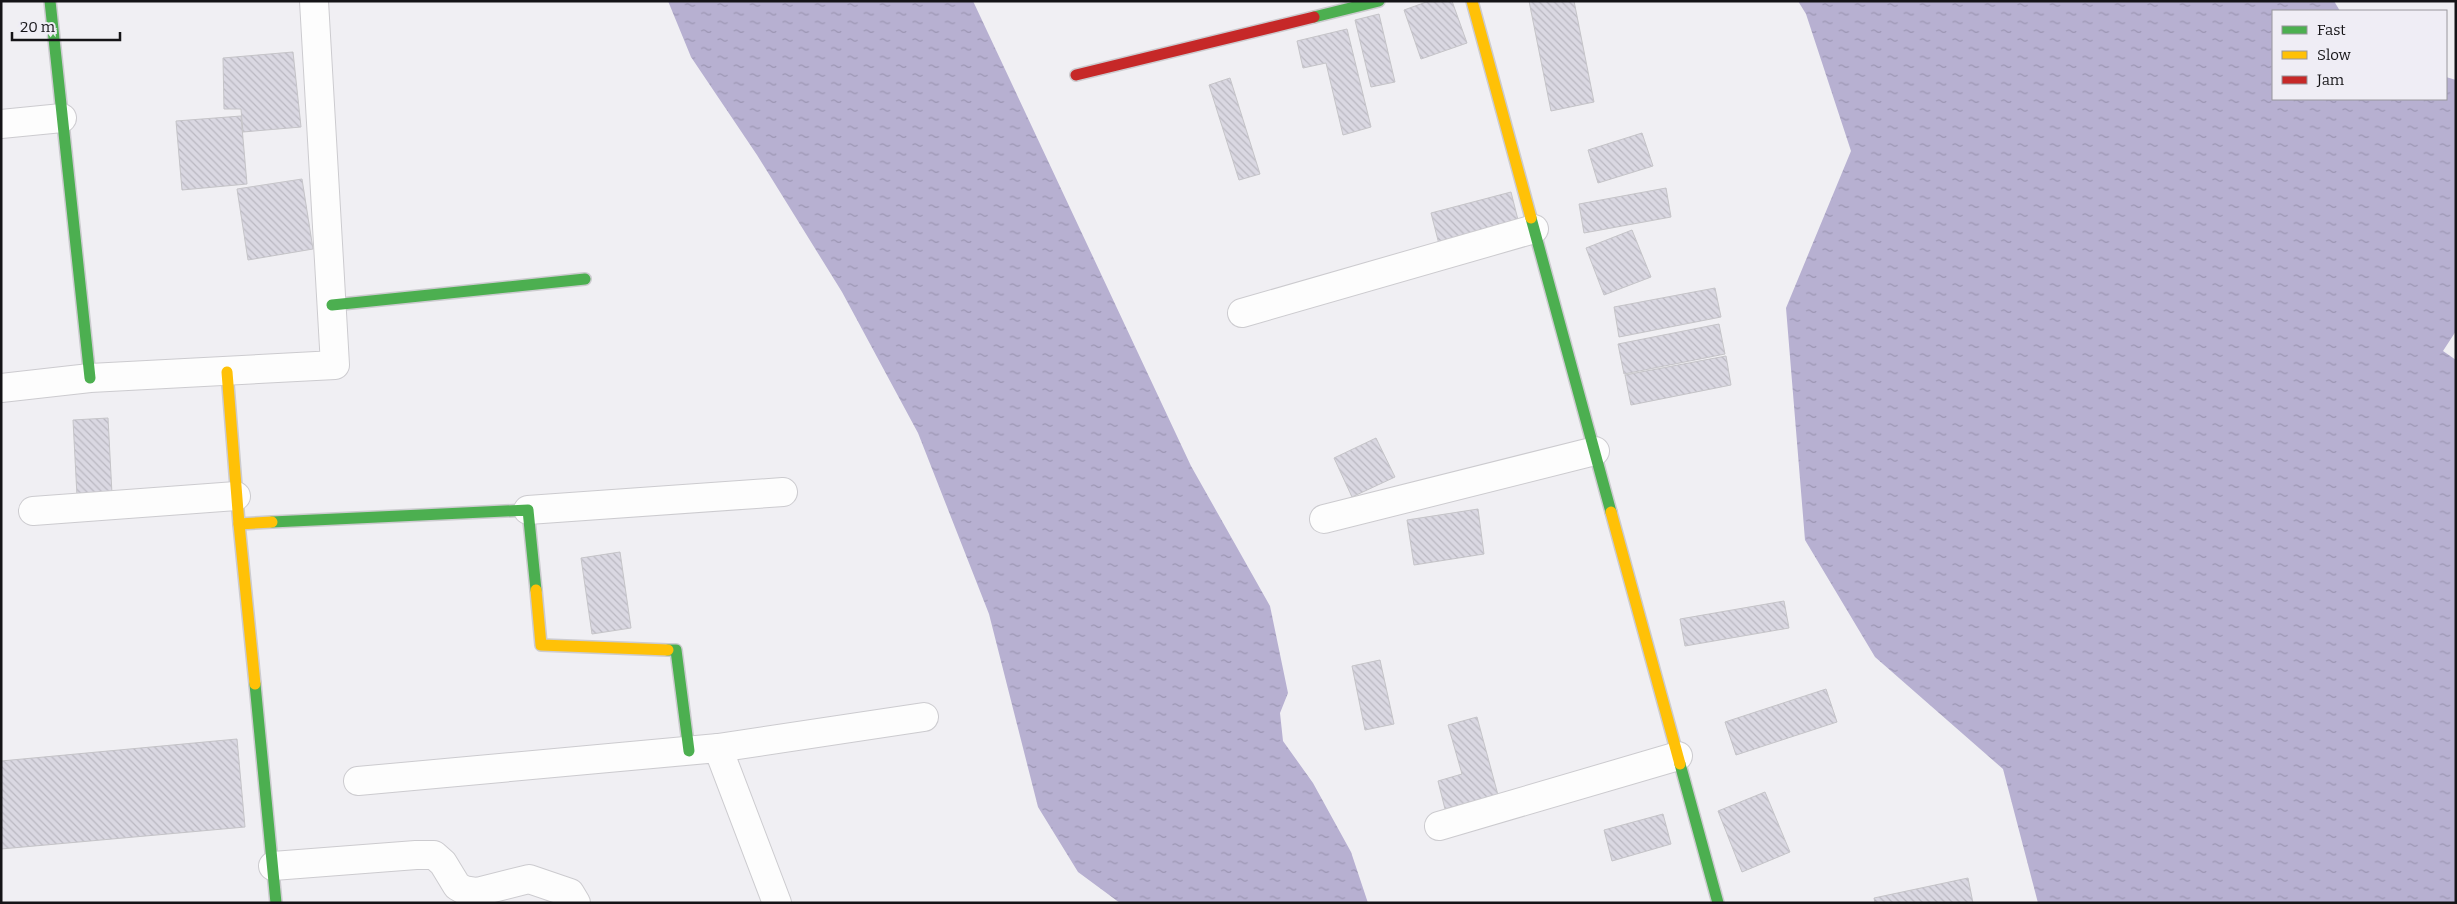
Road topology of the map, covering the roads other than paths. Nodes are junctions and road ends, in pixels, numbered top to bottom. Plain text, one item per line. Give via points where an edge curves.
1 (50, 1) edge
2 (314, 1) edge
3 (1379, 1) edge
4 (1472, 1) edge
5 (1076, 75) dead end
6 (62, 118) junction
7 (1, 124) edge
8 (1534, 229) junction
9 (585, 279) dead end
10 (332, 305) junction
11 (1242, 312) dead end
12 (227, 372) junction
13 (90, 378) junction
14 (1, 388) edge
15 (1595, 451) junction
16 (783, 492) dead end
17 (236, 496) junction
18 (528, 510) junction
19 (33, 512) dead end
20 (1324, 519) dead end
21 (239, 524) junction
22 (924, 717) dead end
23 (718, 748) junction
24 (689, 751) junction
25 (1678, 756) junction
26 (358, 781) dead end
27 (1439, 826) dead end
28 (273, 866) junction
29 (276, 903) edge
30 (576, 903) edge
31 (776, 903) edge
32 (1718, 903) edge

1 - 6 street
2 - 10 street
3 - 5 street
4 - 8 street
6 - 7 street
6 - 13 street
8 - 11 street
8 - 15 street
9 - 10 street
10 - 12 street via 335,365
12 - 13 street
12 - 17 street
13 - 14 street
15 - 20 street
15 - 25 street
16 - 18 street
17 - 19 street
17 - 21 street
18 - 21 street
18 - 24 street via 541,645 676,650
21 - 28 street
22 - 23 street
23 - 24 street
23 - 31 street
24 - 26 street
25 - 27 street
25 - 32 street
28 - 29 street
28 - 30 street via 434,855 457,886 464,890 477,892 529,880 570,893

